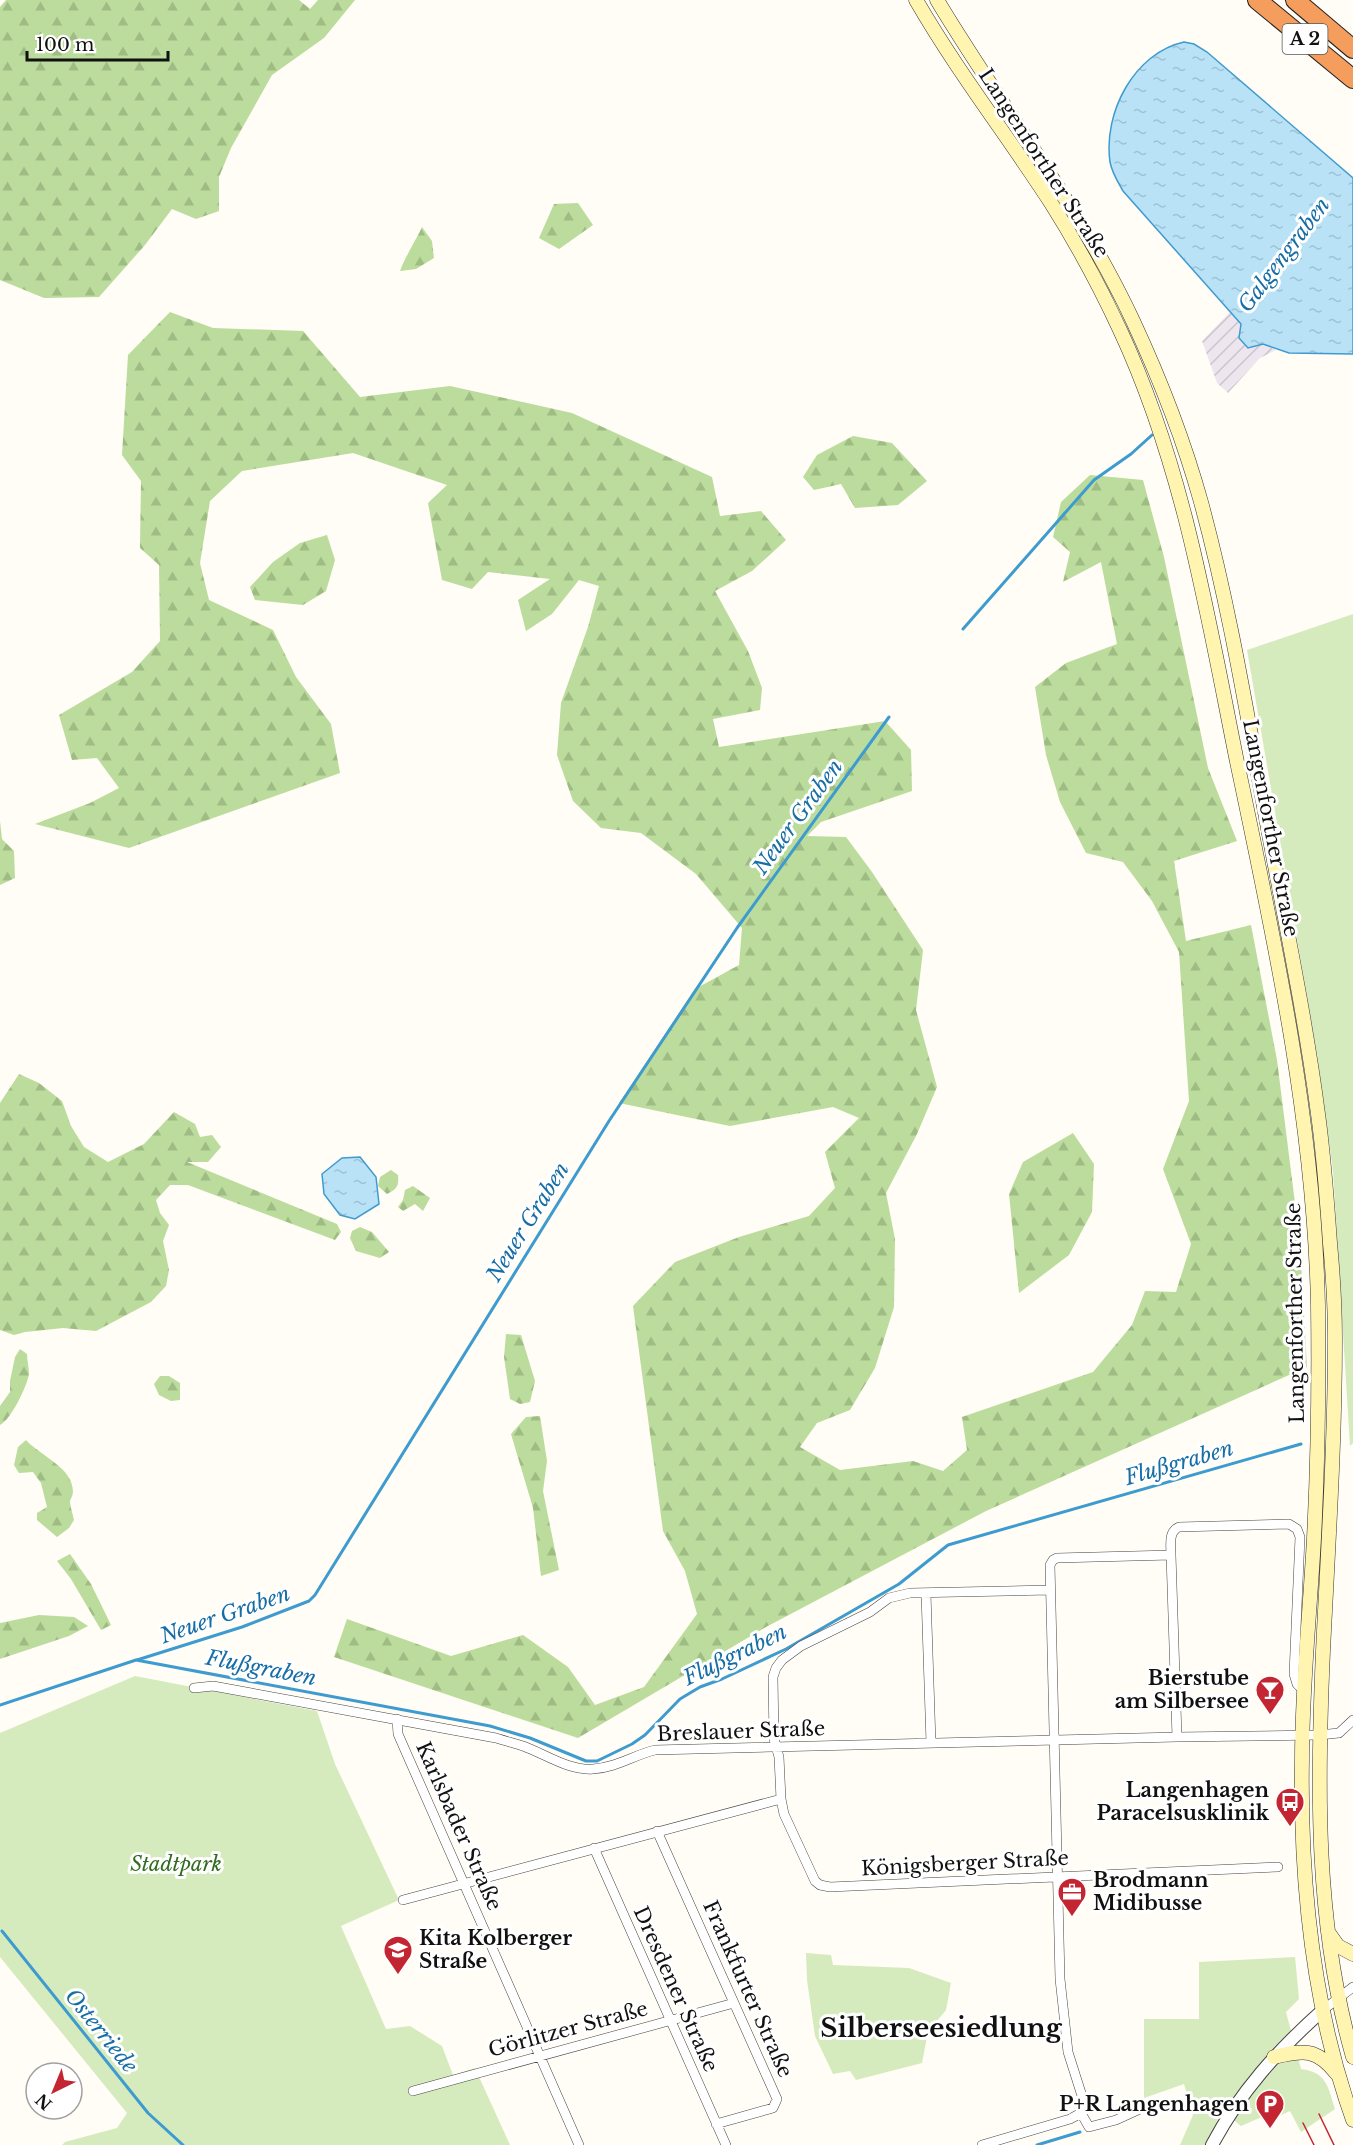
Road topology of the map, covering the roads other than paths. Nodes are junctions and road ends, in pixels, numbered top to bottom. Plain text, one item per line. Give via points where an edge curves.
1 (916, 0) edge
2 (937, 0) edge
3 (1257, 0) edge
4 (1295, 0) edge
5 (1353, 49) edge
6 (1353, 79) edge
7 (1171, 1555) junction
8 (1050, 1590) junction
9 (926, 1594) junction
10 (194, 1688) dead end
11 (1305, 1692) junction
12 (398, 1719) junction
13 (1353, 1720) edge
14 (1302, 1734) junction
15 (1319, 1735) junction
16 (1177, 1737) junction
17 (1054, 1740) junction
18 (931, 1743) junction
19 (776, 1747) junction
20 (781, 1799) junction
21 (657, 1831) junction
22 (594, 1848) junction
23 (1278, 1866) dead end
24 (1058, 1877) junction
25 (465, 1883) junction
26 (403, 1900) dead end
27 (1327, 1930) junction
28 (1353, 1954) edge
29 (1353, 1986) edge
30 (1338, 1998) junction
31 (734, 2002) junction
32 (1323, 2010) junction
33 (670, 2020) junction
34 (539, 2055) junction
35 (1274, 2057) junction
36 (1353, 2057) edge
37 (1339, 2076) junction
38 (412, 2091) dead end
39 (1151, 2104) dead end
40 (1081, 2113) junction
41 (1353, 2120) edge
42 (716, 2124) junction
43 (579, 2145) edge
44 (726, 2145) edge
45 (982, 2145) edge
46 (1212, 2145) edge

1 - 11 main road, Langenforther Straße via 1052,204 1100,288 1133,359 1169,456 1194,554 1286,1006 1310,1173 1318,1307 1317,1430
2 - 15 main road, Langenforther Straße via 1064,196 1113,281 1170,413 1200,498 1213,551 1298,991 1325,1170 1335,1341
3 - 6 highway, A 2
4 - 5 highway, A 2
7 - 8 street via 1058,1557 1050,1564
7 - 11 street via 1171,1534 1179,1527 1289,1524 1297,1529 1300,1537 1294,1674
7 - 16 street
8 - 9 street, Königsberger Straße
8 - 17 street
9 - 18 street
9 - 19 street, Königsberger Straße via 889,1598 782,1660 773,1677
10 - 12 street, Breslauer Straße via 213,1686
11 - 14 main road, Langenforther Straße
12 - 19 street, Breslauer Straße via 522,1745 583,1769 608,1766 655,1750
12 - 25 street, Karlsbader Straße via 398,1734
13 - 15 street via 1339,1732
14 - 15 street, Breslauer Straße
14 - 16 street, Breslauer Straße
14 - 32 main road, Langenforther Straße via 1304,1858 1310,1933
15 - 27 main road, Langenforther Straße
16 - 17 street, Breslauer Straße
17 - 18 street, Breslauer Straße
17 - 24 street
18 - 19 street, Breslauer Straße
19 - 20 street, Königsberger Straße
20 - 21 street
20 - 24 street, Königsberger Straße via 784,1814 820,1885
21 - 22 street
21 - 31 street, Frankfurter Straße
22 - 25 street
22 - 33 street, Dresdener Straße
23 - 24 street, Königsberger Straße
24 - 40 street via 1063,2016 1068,2052 1082,2096
25 - 26 street
25 - 34 street, Karlsbader Straße
27 - 28 main road via 1338,1946
27 - 30 main road, Langenforther Straße
29 - 30 street
30 - 32 street
30 - 36 main road, Langenforther Straße
31 - 33 street, Görlitzer Straße
31 - 42 street, Frankfurter Straße via 777,2099 773,2108
32 - 35 street
32 - 37 main road, Langenforther Straße
33 - 34 street, Görlitzer Straße
33 - 42 street, Dresdener Straße
34 - 38 street, Görlitzer Straße
34 - 43 street, Karlsbader Straße
35 - 37 main road via 1311,2053
35 - 46 street via 1233,2108
37 - 41 main road, Langenforther Straße
39 - 40 street via 1089,2127
40 - 45 street
42 - 44 street, Dresdener Straße

